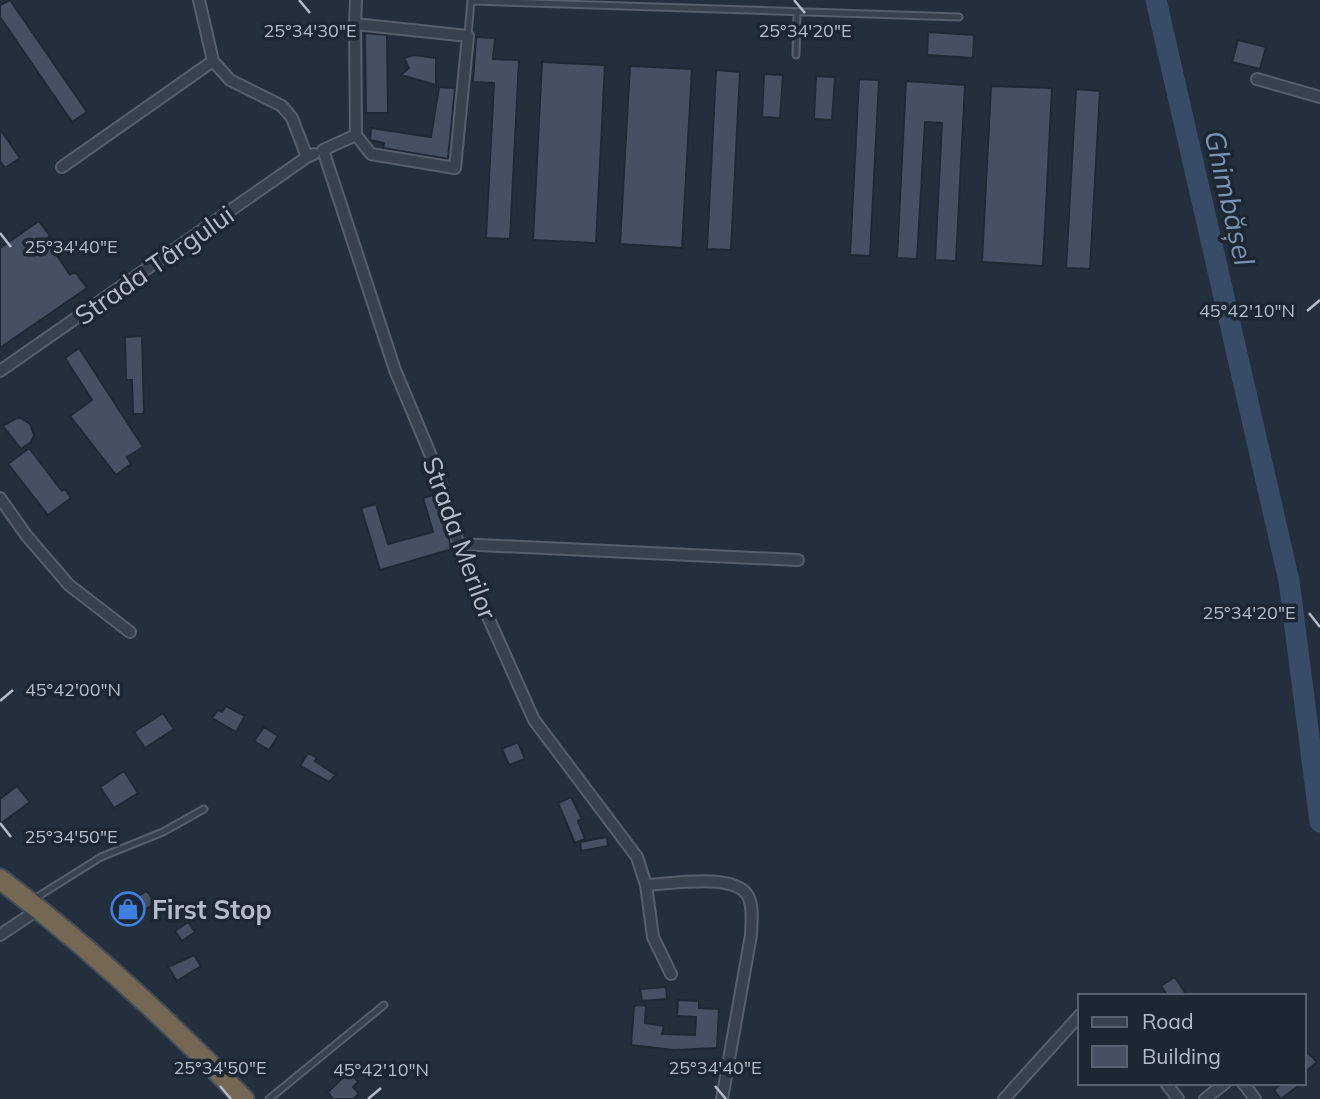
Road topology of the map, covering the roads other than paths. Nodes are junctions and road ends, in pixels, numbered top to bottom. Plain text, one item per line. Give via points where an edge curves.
1 (199, 0) edge
2 (356, 0) edge
3 (471, 1) edge
4 (797, 12) junction
5 (959, 17) dead end
6 (355, 24) junction
7 (468, 36) junction
8 (796, 55) dead end
9 (213, 61) junction
10 (1257, 79) dead end
11 (1320, 97) edge
12 (356, 135) junction
13 (323, 150) junction
14 (307, 158) junction
15 (62, 167) dead end
16 (0, 371) edge
17 (0, 498) edge
18 (458, 544) junction
19 (798, 560) dead end
20 (130, 632) dead end
21 (204, 809) dead end
22 (0, 879) edge
23 (646, 886) junction
24 (34, 905) junction
25 (0, 935) edge
26 (671, 974) dead end
27 (384, 1005) dead end
28 (1078, 1017) edge
29 (1222, 1085) edge
30 (244, 1099) edge
31 (269, 1099) edge
32 (722, 1099) edge
33 (1004, 1099) edge
34 (1205, 1099) edge

1 - 9 street
2 - 6 street
3 - 4 lane
3 - 7 lane
4 - 5 lane
4 - 8 lane
6 - 7 street
6 - 12 street
7 - 12 street via 455,168 371,154
9 - 14 street via 230,80 282,106 292,118
9 - 15 street
10 - 11 street
12 - 13 street
13 - 14 street, Strada Târgului
13 - 18 street, Strada Merilor via 395,370 436,468
14 - 16 street, Strada Târgului
17 - 20 street via 69,585
18 - 19 street
18 - 23 street, Strada Merilor via 534,720 631,847
21 - 24 lane via 163,832 101,857
22 - 24 highway
23 - 26 street, Strada Merilor via 653,937
23 - 32 street via 718,881 735,885 748,895 751,935
24 - 25 street
24 - 30 highway via 146,1000
27 - 31 lane
28 - 33 street
29 - 34 street

